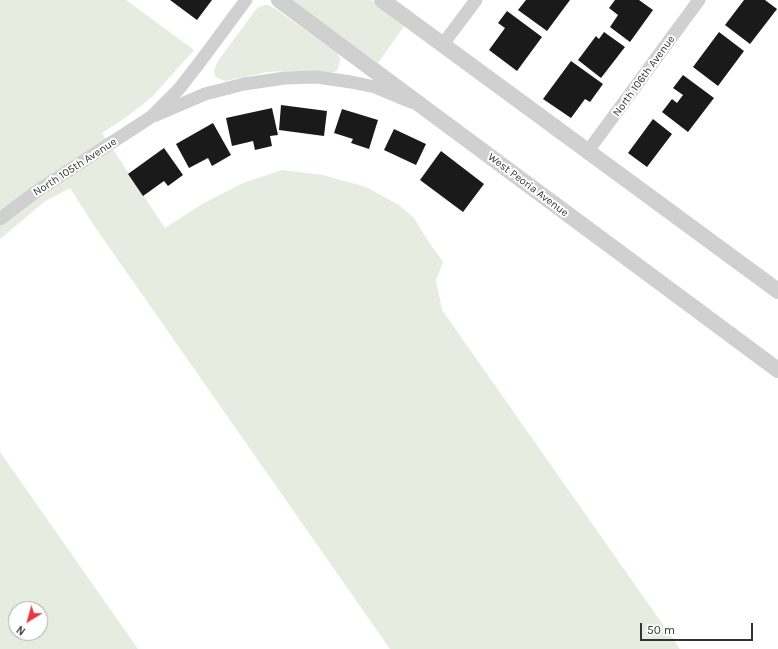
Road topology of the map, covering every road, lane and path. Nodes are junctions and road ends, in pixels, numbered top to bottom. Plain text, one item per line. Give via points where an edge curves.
1 (246, 0) edge
2 (279, 0) edge
3 (382, 0) edge
4 (476, 0) edge
5 (699, 0) edge
6 (443, 44) junction
7 (425, 108) junction
8 (151, 117) junction
9 (588, 151) junction
10 (0, 219) edge
11 (778, 290) edge
12 (778, 370) edge

1 - 8 street, North 105th Avenue via 179,88
2 - 7 street, West Peoria Avenue
3 - 6 street
4 - 6 street
5 - 9 street, North 106th Avenue
6 - 9 street
7 - 8 street, North 105th Avenue via 375,87 317,77 285,78 244,84 205,94
7 - 12 street, West Peoria Avenue
8 - 10 street, North 105th Avenue via 37,191
9 - 11 street

